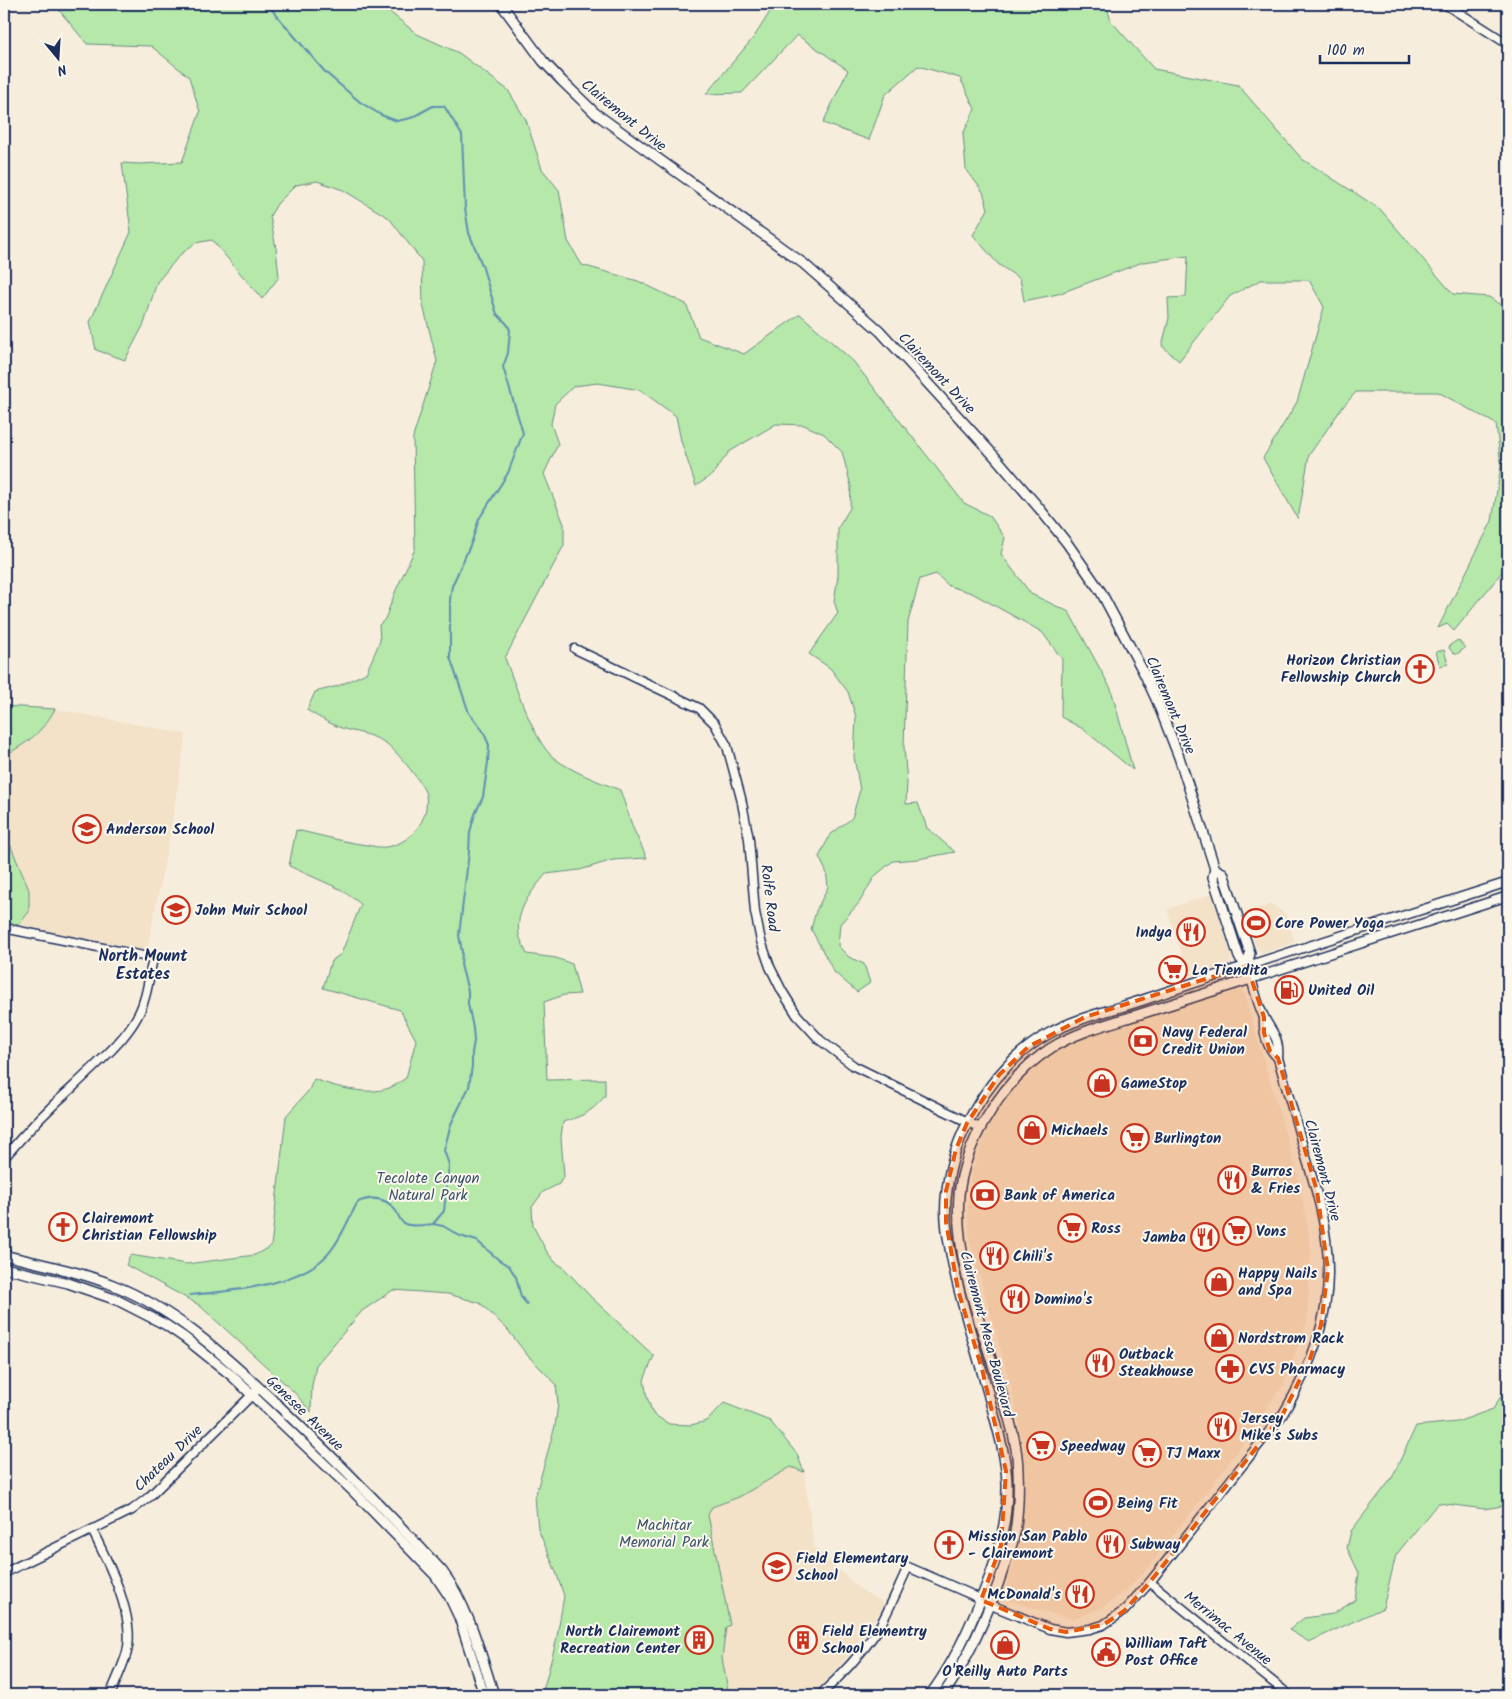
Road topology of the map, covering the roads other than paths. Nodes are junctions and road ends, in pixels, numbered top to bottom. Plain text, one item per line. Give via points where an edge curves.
1 (501, 4) edge
2 (1445, 4) edge
3 (1508, 44) edge
4 (575, 649) dead end
5 (1508, 882) edge
6 (1508, 896) edge
7 (4, 928) edge
8 (1247, 966) junction
9 (1251, 979) junction
10 (967, 1123) junction
11 (980, 1128) junction
12 (4, 1158) edge
13 (4, 1256) edge
14 (4, 1268) edge
15 (259, 1388) junction
16 (250, 1395) junction
17 (989, 1396) junction
18 (1007, 1410) junction
19 (92, 1530) junction
20 (4, 1573) edge
21 (1150, 1582) junction
22 (981, 1600) junction
23 (991, 1605) junction
24 (110, 1695) edge
25 (484, 1695) edge
26 (494, 1695) edge
27 (820, 1695) edge
28 (930, 1695) edge
29 (943, 1695) edge
30 (1289, 1695) edge

1 - 8 main road, Clairemont Drive via 543,61 595,113 804,264 880,331 997,459 1067,543 1101,592 1157,701 1179,757 1215,869 1223,874 1227,884 1250,953
2 - 3 street
4 - 10 street, Rolfe Road via 699,708 715,724 727,746 741,798 761,941 770,967 797,1015 820,1040 854,1066
5 - 8 street, Clairemont Mesa Boulevard
6 - 9 street, Clairemont Mesa Boulevard
7 - 12 street via 153,958 143,1004 128,1031
8 - 9 main road, Clairemont Drive
8 - 10 main road, Clairemont Mesa Boulevard via 1086,1017 1046,1035 998,1075
9 - 11 main road, Clairemont Mesa Boulevard via 1090,1030 1054,1047 1036,1058 1009,1084
9 - 21 street, Clairemont Drive via 1264,1017 1264,1034 1270,1051 1278,1058 1317,1191 1326,1236 1326,1297 1310,1359 1283,1414
10 - 11 street, Rolfe Road
10 - 17 main road, Clairemont Mesa Boulevard via 956,1149 946,1191 946,1231 960,1298
11 - 18 main road, Clairemont Mesa Boulevard via 968,1154 959,1192 960,1246
13 - 15 main road, Genesee Avenue via 85,1275 133,1294 193,1331
14 - 16 main road, Genesee Avenue via 87,1288 144,1313 185,1338
15 - 16 street, Chateau Drive
15 - 26 main road, Genesee Avenue via 315,1440 452,1584 466,1611
16 - 19 street, Chateau Drive via 149,1497 132,1510
16 - 25 main road, Genesee Avenue via 318,1457 435,1575 459,1617
17 - 18 main road
17 - 22 main road, Clairemont Mesa Boulevard via 1001,1441 1007,1484 1001,1545
18 - 23 main road, Clairemont Mesa Boulevard via 1018,1462 1016,1518 1011,1547
19 - 20 street, Chateau Drive
19 - 24 street via 116,1579 128,1626 127,1651
21 - 23 street, Clairemont Drive via 1124,1611 1090,1629 1066,1632 1050,1629
21 - 30 street, Merrimac Avenue
22 - 23 street, Clairemont Drive
22 - 27 street, Clairemont Drive via 908,1567 877,1630 856,1659
22 - 28 main road, Clairemont Mesa Boulevard via 944,1678
23 - 29 main road, Clairemont Mesa Boulevard via 955,1678

